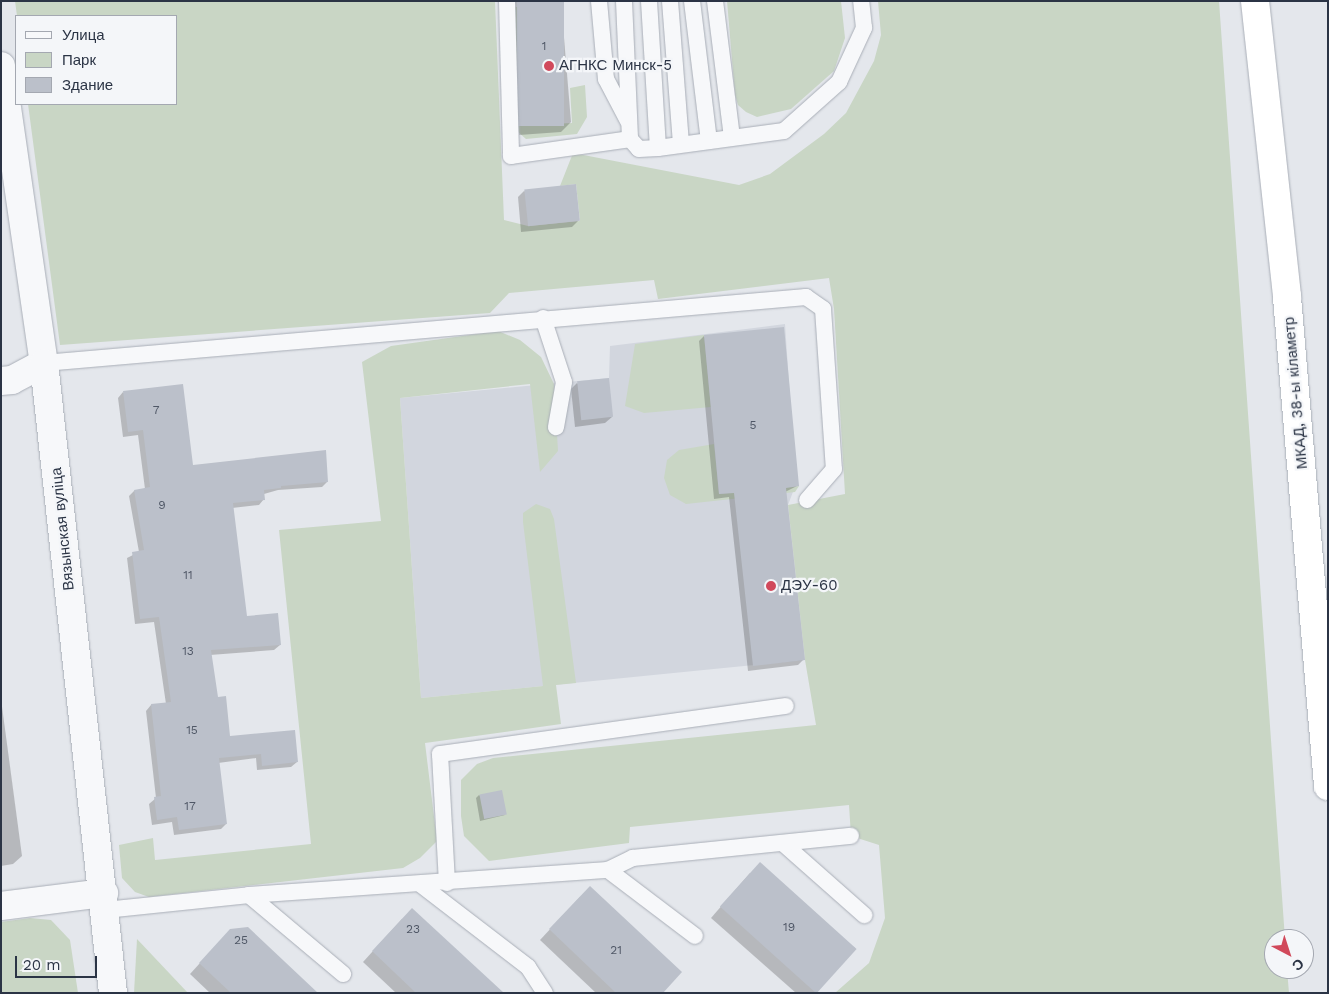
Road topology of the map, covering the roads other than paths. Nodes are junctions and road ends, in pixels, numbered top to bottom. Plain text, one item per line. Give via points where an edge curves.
1 (506, 1) edge
2 (600, 1) edge
3 (624, 1) edge
4 (649, 1) edge
5 (670, 1) edge
6 (692, 1) edge
7 (715, 1) edge
8 (861, 1) edge
9 (1255, 1) edge
10 (1, 66) edge
11 (630, 132) junction
12 (732, 138) junction
13 (709, 140) junction
14 (682, 144) junction
15 (658, 148) junction
16 (543, 318) junction
17 (44, 363) junction
18 (1, 381) edge
19 (556, 427) dead end
20 (807, 500) dead end
21 (786, 706) dead end
22 (1328, 786) edge
23 (851, 836) dead end
24 (785, 845) junction
25 (608, 870) junction
26 (447, 883) junction
27 (420, 884) junction
28 (249, 895) junction
29 (104, 901) junction
30 (1, 906) edge
31 (864, 916) dead end
32 (695, 936) dead end
33 (343, 974) dead end
34 (113, 993) edge
35 (545, 993) edge

1 - 11 lane via 511,156
2 - 11 lane via 606,80
3 - 11 lane
4 - 15 lane
5 - 14 lane
6 - 13 lane
7 - 12 lane
8 - 12 lane via 864,28 839,82 784,131
9 - 22 highway, МКАД, 38-ы кіламетр via 1287,297
10 - 17 street, Вязынская вуліца
11 - 15 lane via 638,149
12 - 13 lane
13 - 14 lane
14 - 15 lane
16 - 17 lane
16 - 19 lane via 564,382
16 - 20 lane via 806,297 823,309 834,468
17 - 18 street via 12,380
17 - 29 street, Вязынская вуліца
21 - 26 lane via 440,754
23 - 24 lane
24 - 25 lane via 633,858
24 - 31 lane
25 - 26 lane
25 - 32 lane
26 - 27 lane
27 - 28 lane
27 - 35 lane via 528,967
28 - 29 lane
28 - 33 lane
29 - 30 street
29 - 34 street, Вязынская вуліца

